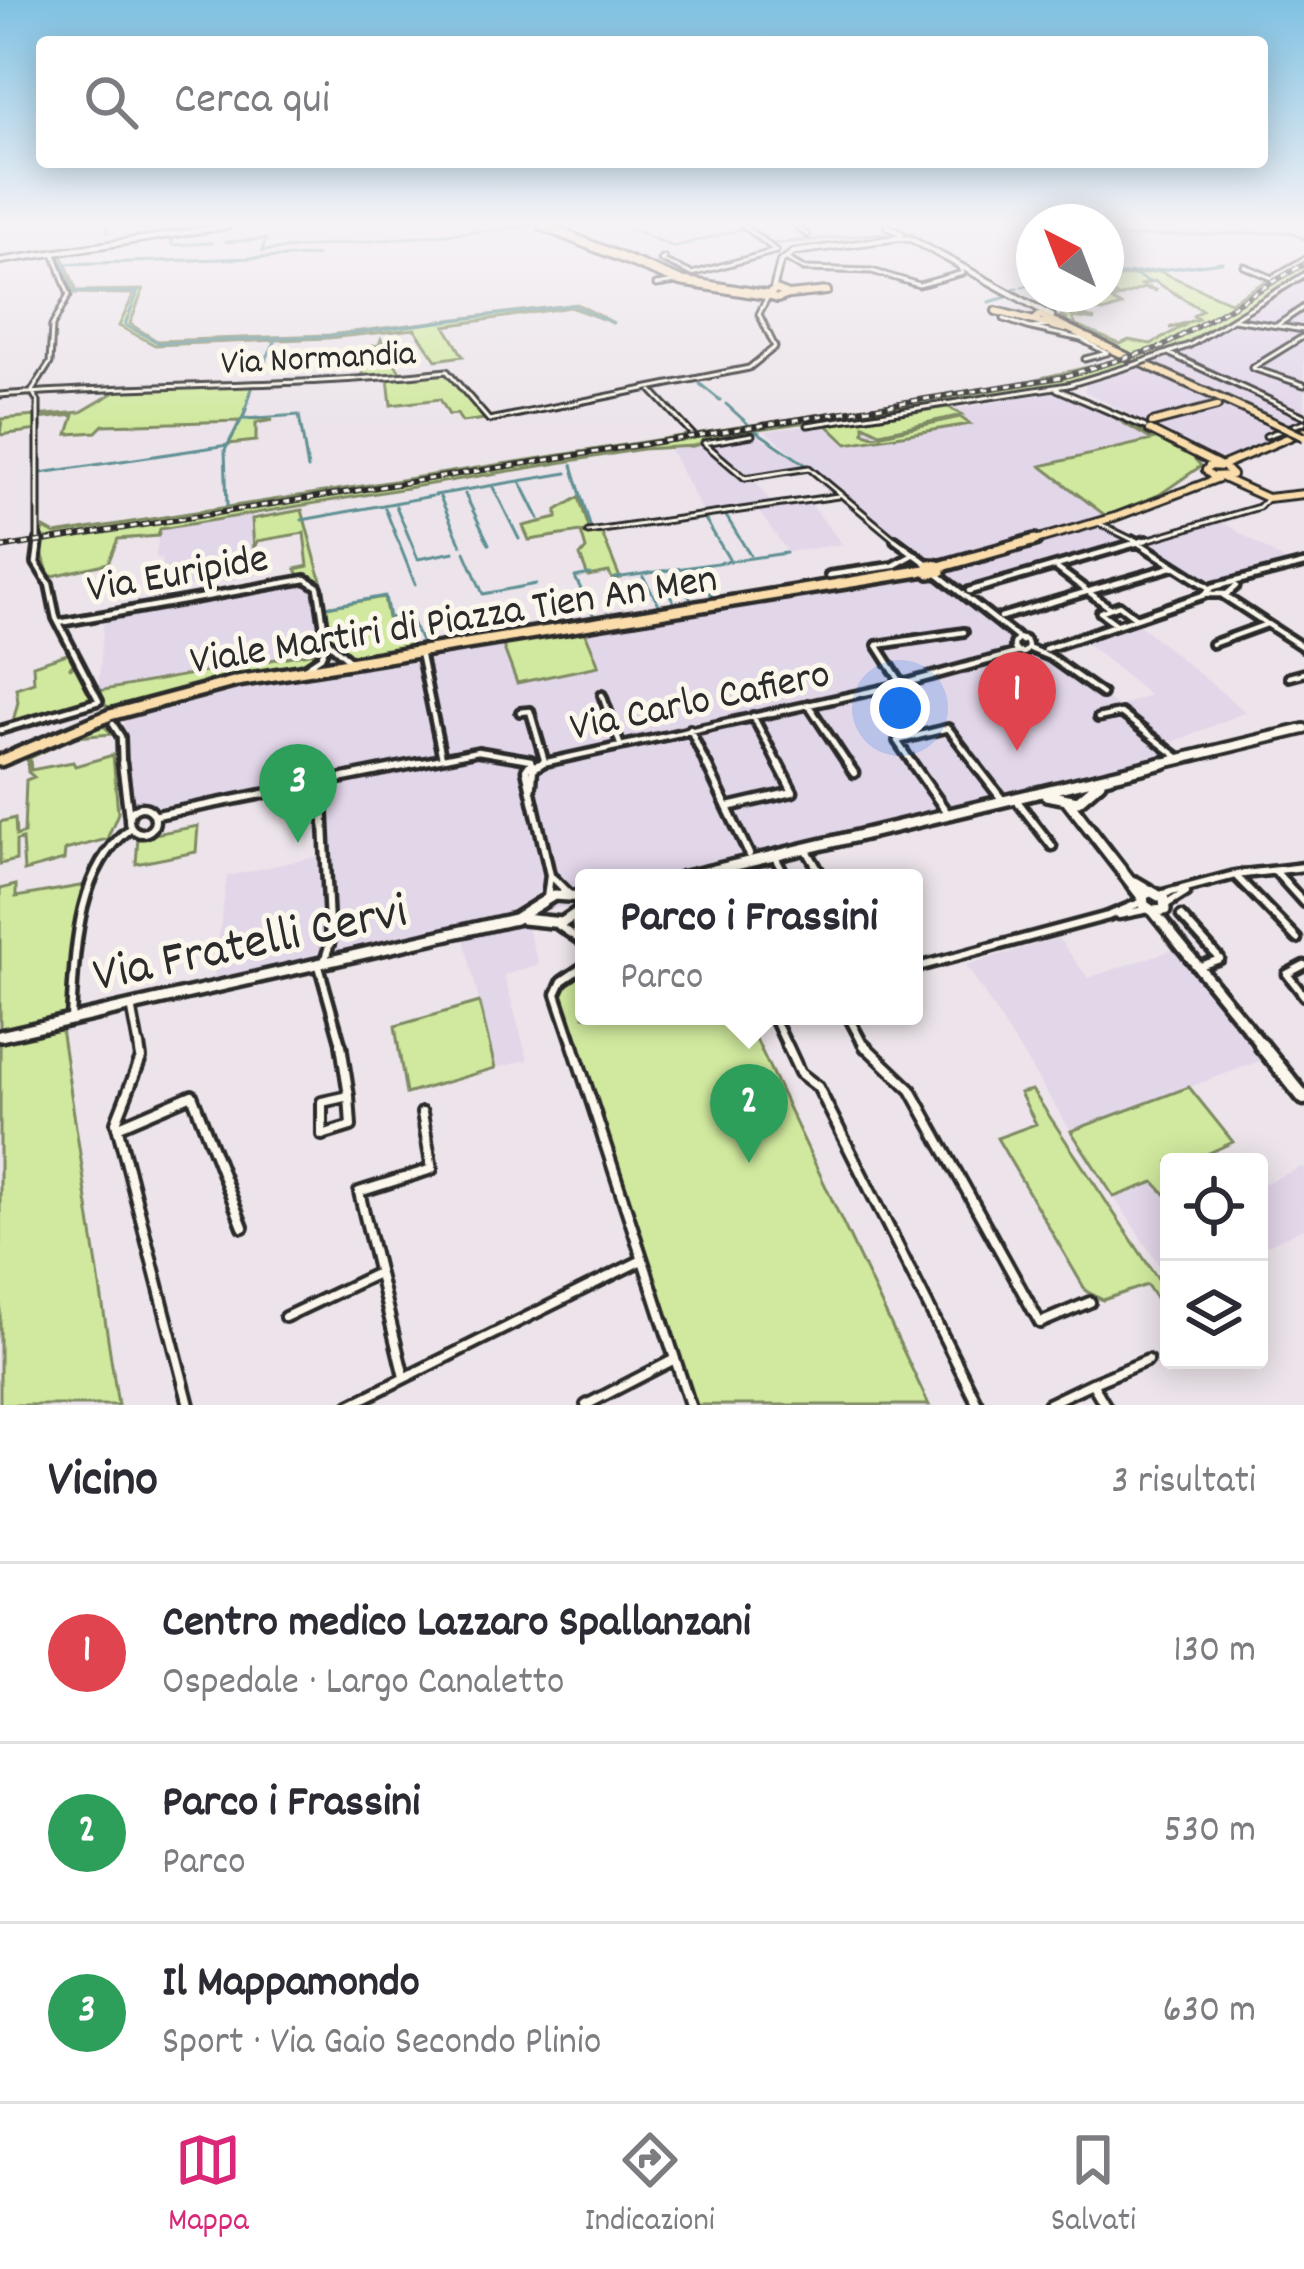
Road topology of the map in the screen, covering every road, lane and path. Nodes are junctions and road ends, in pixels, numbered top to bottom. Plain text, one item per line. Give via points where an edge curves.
1 (68, 292) edge
2 (737, 292) edge
3 (816, 292) edge
4 (1001, 292) edge
5 (1277, 292) edge
6 (770, 293) junction
7 (787, 293) junction
8 (1304, 307) edge
9 (996, 311) dead end
10 (1243, 313) junction
11 (1004, 319) dead end
12 (1233, 319) junction
13 (1033, 322) junction
14 (1267, 322) junction
15 (1062, 323) junction
16 (1278, 324) junction
17 (1050, 326) junction
18 (1076, 332) junction
19 (1304, 333) edge
20 (1168, 353) junction
21 (1085, 359) dead end
22 (1138, 361) junction
23 (1088, 380) junction
24 (1068, 385) junction
25 (1304, 385) edge
26 (1050, 388) junction
27 (1082, 390) junction
28 (652, 391) junction
29 (32, 392) junction
30 (1073, 392) junction
31 (0, 395) edge
32 (1091, 400) junction
33 (1214, 403) junction
34 (1304, 419) edge
35 (808, 425) dead end
36 (1154, 426) junction
37 (1304, 434) edge
38 (693, 435) dead end
39 (752, 435) dead end
40 (1266, 436) dead end
41 (1196, 454) junction
42 (1250, 458) junction
43 (1220, 466) junction
44 (1207, 468) junction
45 (1229, 478) junction
46 (1191, 485) junction
47 (1248, 492) junction
48 (1304, 494) edge
49 (838, 496) junction
50 (1268, 498) junction
51 (1250, 508) junction
52 (1115, 517) junction
53 (1096, 523) junction
54 (1120, 531) junction
55 (588, 532) dead end
56 (1140, 543) junction
57 (915, 554) junction
58 (1304, 564) edge
59 (1175, 566) junction
60 (933, 569) junction
61 (1058, 569) junction
62 (829, 575) dead end
63 (969, 591) dead end
64 (1088, 591) junction
65 (1219, 591) junction
66 (1110, 608) junction
67 (1136, 618) junction
68 (1001, 621) junction
69 (59, 623) junction
70 (1117, 625) junction
71 (1267, 625) junction
72 (964, 632) dead end
73 (1022, 641) junction
74 (1012, 644) junction
75 (1212, 644) dead end
76 (1304, 648) edge
77 (1030, 649) junction
78 (1043, 650) junction
79 (420, 652) junction
80 (1020, 652) junction
81 (327, 659) junction
82 (995, 659) junction
83 (1304, 674) edge
84 (1289, 677) dead end
85 (902, 684) junction
86 (1102, 694) dead end
87 (602, 695) dead end
88 (808, 704) junction
89 (126, 710) junction
90 (520, 712) dead end
91 (753, 716) junction
92 (1098, 718) dead end
93 (95, 720) junction
94 (113, 724) junction
95 (1304, 729) edge
96 (0, 730) edge
97 (690, 730) junction
98 (620, 744) junction
99 (507, 756) junction
100 (442, 758) junction
101 (556, 758) junction
102 (1181, 759) junction
103 (0, 760) edge
104 (540, 760) junction
105 (526, 770) junction
106 (854, 773) dead end
107 (1105, 777) junction
108 (322, 783) junction
109 (532, 790) junction
110 (1067, 793) junction
111 (1082, 797) junction
112 (1015, 798) junction
113 (1003, 801) junction
114 (728, 807) junction
115 (947, 814) junction
116 (157, 815) junction
117 (129, 818) junction
118 (1085, 823) junction
119 (129, 829) junction
120 (1052, 846) dead end
121 (806, 848) junction
122 (749, 854) dead end
123 (774, 855) junction
124 (1304, 867) edge
125 (717, 869) edge
126 (781, 869) edge
127 (818, 869) edge
128 (1276, 872) junction
129 (550, 875) junction
130 (1235, 875) junction
131 (1196, 886) junction
132 (575, 895) edge
133 (575, 896) edge
134 (545, 903) junction
135 (1153, 903) junction
136 (1304, 903) edge
137 (575, 914) edge
138 (1181, 916) dead end
139 (515, 919) junction
140 (552, 921) junction
141 (575, 935) edge
142 (1297, 939) dead end
143 (330, 943) junction
144 (349, 959) junction
145 (1304, 965) edge
146 (321, 966) junction
147 (923, 966) edge
148 (1200, 966) junction
149 (575, 972) edge
150 (1304, 996) edge
151 (131, 1005) junction
152 (71, 1018) junction
153 (777, 1025) edge
154 (853, 1025) edge
155 (0, 1036) edge
156 (350, 1096) junction
157 (1304, 1098) edge
158 (422, 1112) dead end
159 (117, 1127) junction
160 (243, 1227) dead end
161 (642, 1260) junction
162 (378, 1273) junction
163 (1090, 1302) dead end
164 (285, 1317) dead end
165 (675, 1359) junction
166 (1148, 1360) dead end
167 (404, 1377) junction
168 (1092, 1383) junction
169 (1048, 1404) edge
170 (189, 1405) edge
171 (350, 1405) edge
172 (586, 1405) edge
173 (690, 1405) edge
174 (979, 1405) edge
175 (1105, 1405) edge

1 - 29 street via 52,326 50,362
2 - 6 highway
3 - 7 main road
4 - 13 street
5 - 10 street
6 - 7 main road
6 - 7 main road
6 - 28 street, Via Normandia via 759,314 775,347 765,359
8 - 16 street
9 - 13 main road
10 - 12 street
10 - 14 street
11 - 13 street
12 - 14 street
12 - 20 street
13 - 15 main road via 1052,316
13 - 17 main road
13 - 21 street via 1107,353
14 - 16 street
15 - 17 main road
15 - 18 main road
16 - 19 street
17 - 18 main road
18 - 22 main road
19 - 25 street via 1252,368
20 - 22 street
20 - 34 street
22 - 23 street
22 - 33 main road
23 - 24 street
23 - 27 street
24 - 26 street
24 - 27 street
24 - 30 street
26 - 30 street
26 - 35 street
27 - 32 street
28 - 29 street, Via Normandia via 489,420 447,371 333,384
28 - 38 street
29 - 31 street, Via Normandia
29 - 69 street via 35,560
30 - 32 street
32 - 36 street
33 - 36 main road
33 - 37 main road, bridge
34 - 40 street
36 - 41 main road
37 - 42 main road, Viale Martiri di Piazza Tien An Men
39 - 49 street via 704,443 751,479 809,468
41 - 42 main road
41 - 43 main road
41 - 44 main road
42 - 43 main road, Viale Martiri di Piazza Tien An Men
42 - 45 main road, Viale Martiri di Piazza Tien An Men
43 - 44 main road, Viale Martiri di Piazza Tien An Men
43 - 45 main road
44 - 45 main road
44 - 46 main road, Viale Martiri di Piazza Tien An Men
45 - 46 main road, Viale Martiri di Piazza Tien An Men
45 - 47 main road
46 - 52 main road, Viale Martiri di Piazza Tien An Men
47 - 50 main road
47 - 51 street via 1256,503
48 - 50 main road
49 - 55 street
49 - 57 street
50 - 51 street
51 - 56 street
52 - 53 main road, Viale Martiri di Piazza Tien An Men
52 - 54 street
53 - 54 street
53 - 60 main road, Viale Martiri di Piazza Tien An Men
54 - 56 street
56 - 59 street
56 - 61 street
57 - 60 street
57 - 62 street via 883,568
58 - 65 street
59 - 64 street
59 - 65 street
60 - 68 street
60 - 79 main road, Viale Martiri di Piazza Tien An Men
61 - 63 street
61 - 64 street
64 - 66 street
64 - 68 street
65 - 67 street
65 - 71 street
66 - 67 street via 1119,605
66 - 70 street via 1100,612
67 - 70 street
68 - 73 street
68 - 74 street
69 - 81 street, Via Euripide via 306,579 318,587
69 - 96 street via 98,698 94,706
70 - 78 street
71 - 75 street
71 - 76 street
72 - 85 street via 877,645
73 - 74 street
73 - 77 street
74 - 80 street
74 - 82 street, Via Carlo Cafiero
77 - 78 street
77 - 80 street, Via Carlo Cafiero
78 - 86 street
79 - 81 main road, Viale Martiri di Piazza Tien An Men
79 - 100 street
80 - 82 street, Via Carlo Cafiero
81 - 89 main road, Viale Martiri di Piazza Tien An Men
82 - 85 street, Via Carlo Cafiero
83 - 84 street
85 - 88 street, Via Carlo Cafiero
87 - 98 street
88 - 91 street, Via Carlo Cafiero
88 - 106 street
89 - 93 main road, Viale Martiri di Piazza Tien An Men
89 - 94 street
90 - 104 street, Via Carlo Cafiero via 530,710
91 - 97 street, Via Carlo Cafiero
91 - 114 street via 793,792
92 - 102 street via 1121,713
93 - 94 street
93 - 103 main road, Viale Martiri di Piazza Tien An Men
94 - 117 street
95 - 102 street
97 - 98 street, Via Carlo Cafiero
97 - 114 street
98 - 101 street, Via Carlo Cafiero
99 - 100 street
99 - 104 street
99 - 105 street
100 - 108 street
101 - 104 street, Via Carlo Cafiero
101 - 109 street, Via Carlo Cafiero via 534,766
102 - 107 street
104 - 105 street, Via Carlo Cafiero
105 - 109 street, Via Carlo Cafiero
107 - 110 street
107 - 111 street
108 - 116 street
108 - 143 street
109 - 129 street, Via Carlo Cafiero
110 - 111 street
110 - 112 street
110 - 118 street
111 - 118 street
112 - 113 street
112 - 120 street
113 - 115 street
113 - 115 street via 948,728 897,741
114 - 122 street
115 - 121 street
116 - 117 street via 146,809
116 - 119 street via 149,828
117 - 119 street
118 - 135 street
119 - 152 street via 114,836 89,889 75,938
121 - 123 street
121 - 127 street
123 - 125 street
123 - 126 street
124 - 128 street
128 - 130 street
128 - 136 street
129 - 132 street
129 - 134 street, Via Carlo Cafiero
130 - 131 street
130 - 142 street
131 - 135 street
131 - 135 street
133 - 134 street, Via Fratelli Cervi
134 - 139 street, Via Fratelli Cervi
134 - 140 street
135 - 147 street
135 - 148 street
137 - 140 street, Via Fratelli Cervi
138 - 148 street via 1220,959
139 - 140 street, Via Fratelli Cervi
139 - 144 street, Via Fratelli Cervi
140 - 141 street
143 - 144 street
143 - 146 street
144 - 146 street, Via Fratelli Cervi
145 - 150 street via 1287,974
146 - 151 street, Via Fratelli Cervi
146 - 156 street
148 - 157 street
149 - 161 street via 556,994
151 - 152 street, Via Fratelli Cervi
151 - 159 street via 141,1058
152 - 155 street, Via Fratelli Cervi
153 - 174 street via 800,1073 825,1100
154 - 163 street via 865,1048 911,1090 1040,1323
156 - 156 street via 351,1126 322,1135 322,1102
158 - 162 street via 432,1169 359,1192
159 - 160 street via 192,1095
159 - 170 street
161 - 165 street
161 - 167 street
162 - 164 street
162 - 167 street
165 - 172 street
165 - 173 street
166 - 168 street
167 - 171 street
168 - 169 street
168 - 175 street

